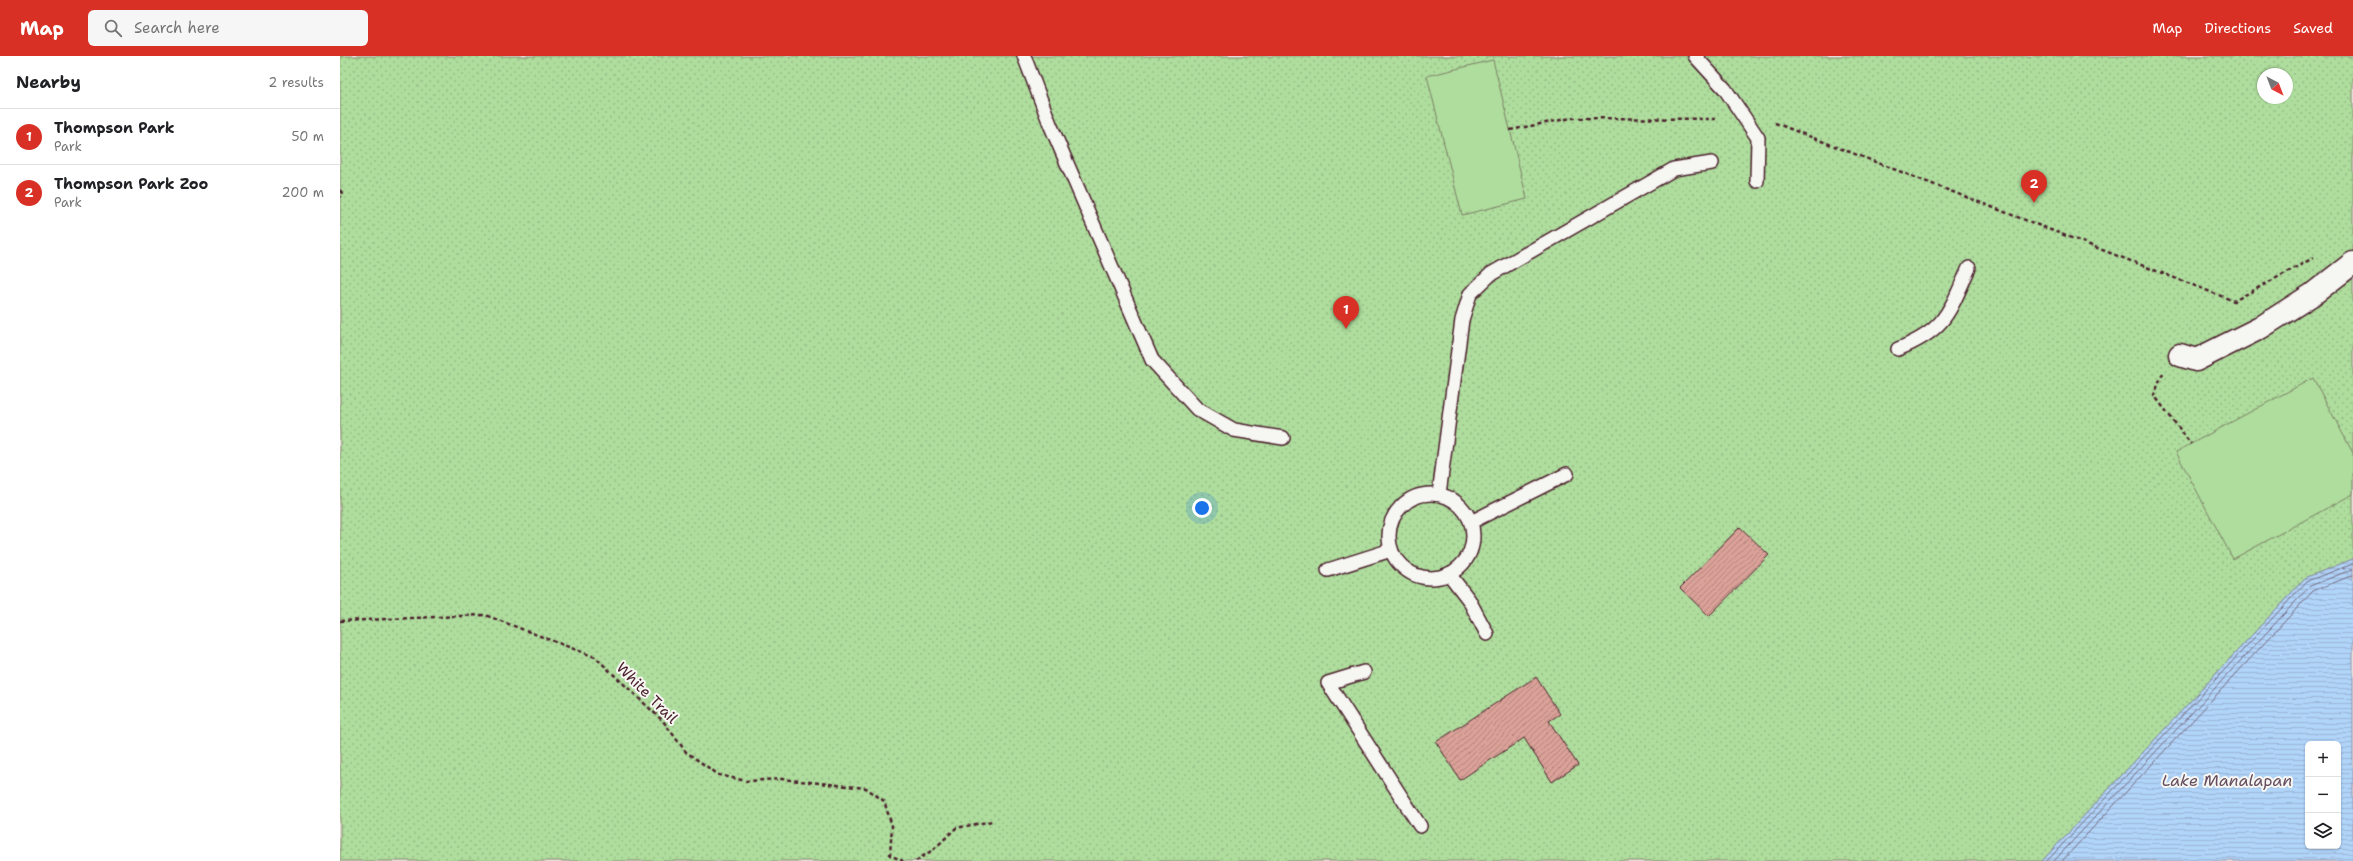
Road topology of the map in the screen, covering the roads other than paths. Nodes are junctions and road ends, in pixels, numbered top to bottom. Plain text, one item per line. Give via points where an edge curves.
1 (1024, 56) edge
2 (1695, 56) edge
3 (1712, 163) dead end
4 (1757, 181) dead end
5 (2353, 264) edge
6 (1969, 268) dead end
7 (1898, 349) dead end
8 (2173, 360) road end
9 (1283, 438) dead end
10 (1567, 474) dead end
11 (1439, 494) junction
12 (1471, 522) junction
13 (1391, 550) junction
14 (1328, 570) dead end
15 (1449, 574) junction
16 (1487, 634) dead end
17 (1364, 672) dead end
18 (1420, 826) dead end

1 - 9 lane via 1053,131 1152,360 1197,409 1234,430
2 - 4 lane via 1725,89 1758,138
3 - 11 lane via 1674,169 1491,274 1470,294 1462,320
5 - 8 street via 2313,294 2260,328 2196,360
6 - 7 lane via 1952,306 1938,326 1920,340
10 - 12 lane
11 - 12 lane via 1458,503
11 - 13 lane via 1420,495 1398,508 1391,519 1388,532
12 - 15 lane via 1474,539 1470,552 1463,564
13 - 14 lane
13 - 15 lane via 1402,568 1413,575 1439,578
15 - 16 lane via 1469,600
17 - 18 lane via 1328,683

